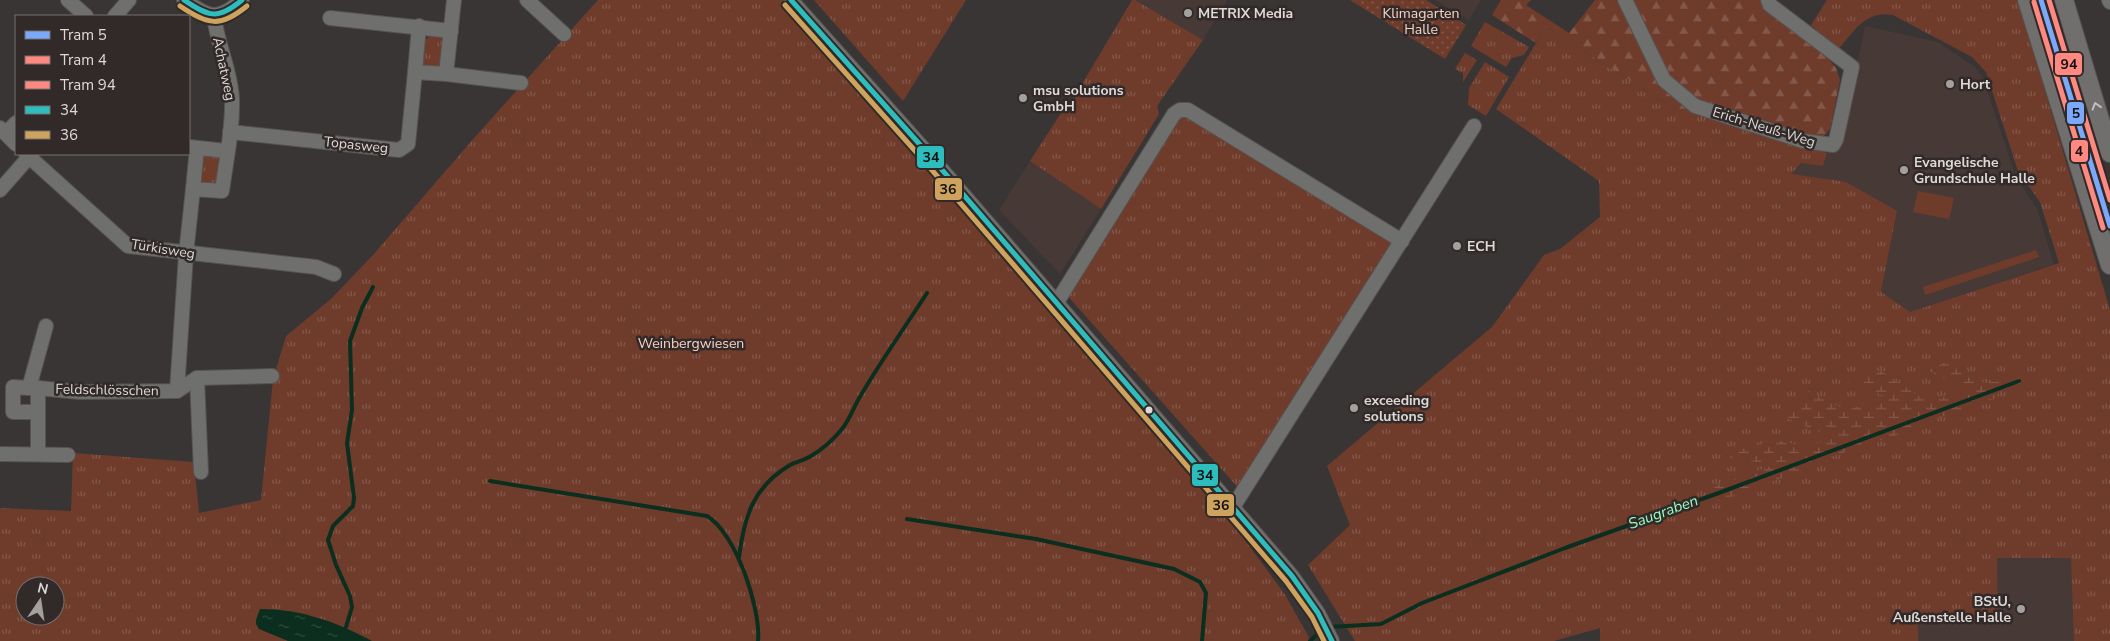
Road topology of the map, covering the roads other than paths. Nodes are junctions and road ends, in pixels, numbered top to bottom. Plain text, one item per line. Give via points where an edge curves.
1 (68, 0) edge
2 (129, 0) edge
3 (184, 0) edge
4 (242, 0) edge
5 (454, 0) edge
6 (527, 0) edge
7 (791, 0) edge
8 (1625, 0) edge
9 (1768, 0) edge
10 (2027, 0) edge
11 (2064, 0) edge
12 (85, 15) edge
13 (115, 15) edge
14 (214, 16) junction
15 (330, 18) dead end
16 (419, 26) junction
17 (451, 31) junction
18 (564, 34) dead end
19 (415, 72) junction
20 (446, 74) junction
21 (521, 83) dead end
22 (15, 124) edge
23 (1474, 126) dead end
24 (3, 131) edge
25 (230, 132) junction
26 (15, 143) edge
27 (193, 148) edge
28 (227, 151) junction
29 (2110, 152) edge
30 (27, 155) edge
31 (193, 189) junction
32 (0, 190) edge
33 (1402, 241) junction
34 (186, 254) junction
35 (2110, 265) edge
36 (334, 274) dead end
37 (1057, 302) junction
38 (46, 326) dead end
39 (272, 376) dead end
40 (197, 378) junction
41 (34, 388) junction
42 (177, 391) junction
43 (38, 412) junction
44 (0, 454) edge
45 (38, 454) junction
46 (68, 455) dead end
47 (201, 472) dead end
48 (1233, 507) junction
49 (1332, 641) edge

1 - 12 street
2 - 13 street
3 - 14 street via 204,14
4 - 14 street via 224,14
5 - 17 street
6 - 18 street
7 - 37 street
8 - 9 street, Erich-Neuß-Weg via 1664,80 1695,106 1803,141 1833,145 1852,67 1770,6
10 - 35 main road
29 -> 11 main road
14 - 25 street, Achatweg via 232,99
15 - 16 street
16 - 17 street
16 - 19 street, Topasweg
17 - 20 street
19 - 20 street
19 - 25 street, Topasweg via 408,144 399,150
20 - 21 street
22 - 24 street
23 - 33 street
24 - 26 street
25 - 28 street, Achatweg
27 - 28 street
27 - 31 street
28 - 31 street, Achatweg via 222,191
30 - 32 street
30 - 34 street, Türkisweg via 128,246
31 - 34 street
33 - 37 street via 1188,110 1180,110 1174,114
33 - 48 street
34 - 36 street, Türkisweg via 316,267
34 - 42 street, Feldschlösschen
37 - 48 street
38 - 41 street, Feldschlösschen
39 - 40 street
40 - 42 street, Feldschlösschen
40 - 47 street
41 - 42 street, Feldschlösschen via 80,392
41 - 43 street, Feldschlösschen
41 - 43 street, Feldschlösschen via 13,387 13,412
43 - 45 street, Feldschlösschen
44 - 45 street
45 - 46 street
48 - 49 street via 1292,576

